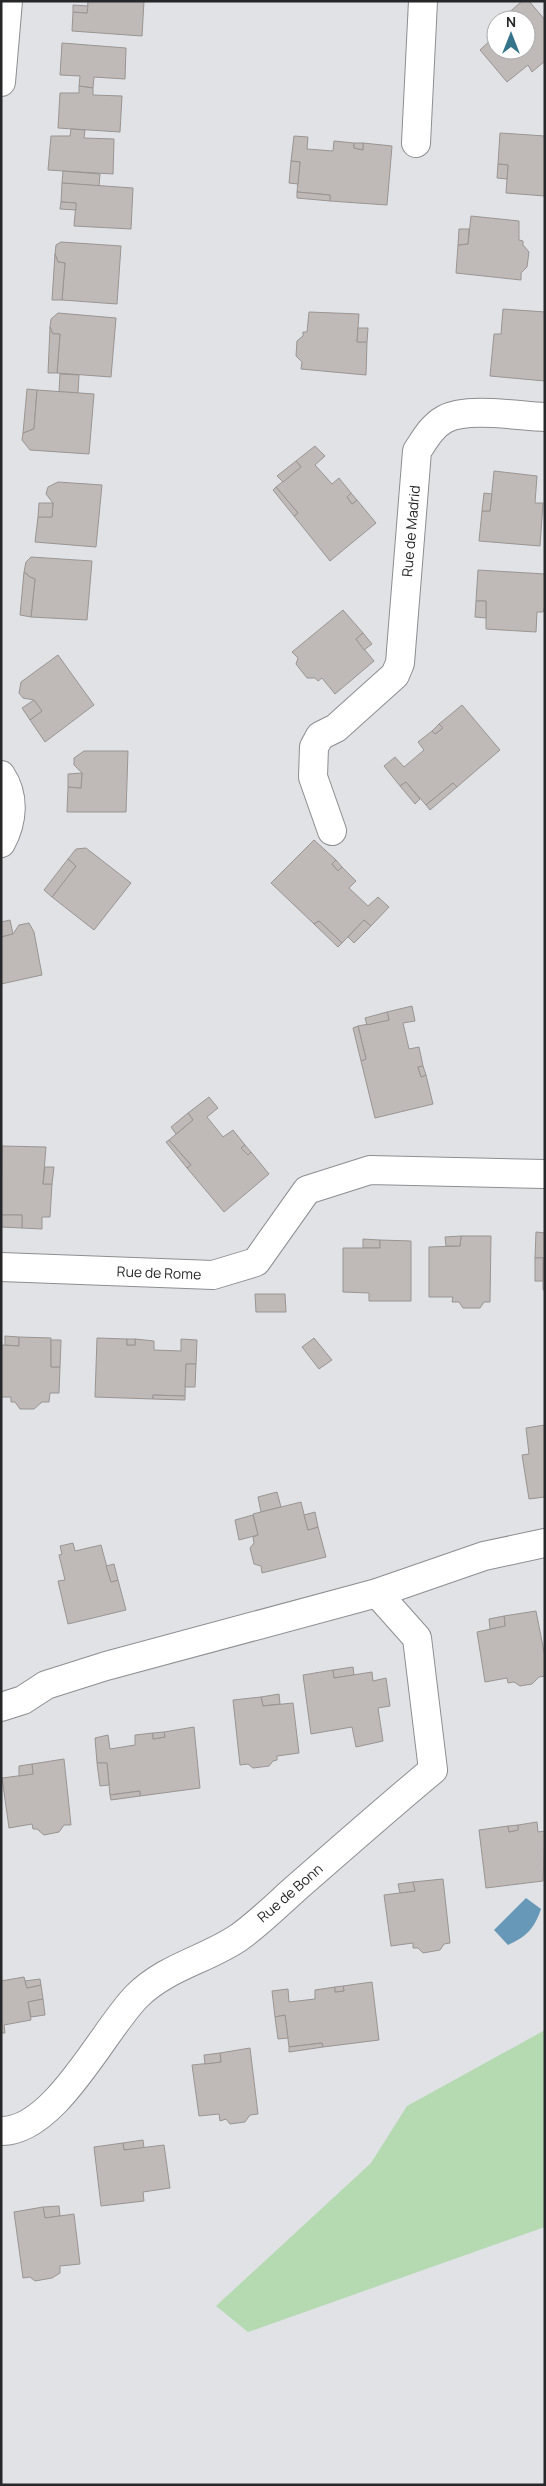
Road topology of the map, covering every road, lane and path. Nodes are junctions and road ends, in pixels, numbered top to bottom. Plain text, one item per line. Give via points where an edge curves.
1 (8, 1) edge
2 (423, 1) edge
3 (1, 82) edge
4 (416, 143) dead end
5 (545, 417) edge
6 (1, 775) edge
7 (332, 831) dead end
8 (1, 843) edge
9 (545, 1174) edge
10 (1, 1267) edge
11 (545, 1543) edge
12 (377, 1593) junction
13 (1, 1707) edge
14 (1, 2130) edge

1 - 3 street
2 - 4 street
5 - 7 street, Rue de Madrid via 465,413 445,419 430,431 417,451 400,663 394,676 336,728 320,736 314,747 313,777
6 - 8 street via 12,802 10,822
9 - 10 street, Rue de Rome via 370,1170 307,1190 256,1262 213,1276
11 - 12 street via 484,1556
12 - 13 street via 106,1666 46,1685 23,1700
12 - 14 street, Rue de Bonn via 417,1638 433,1770 238,1938 157,1979 136,1997 58,2097 29,2124

